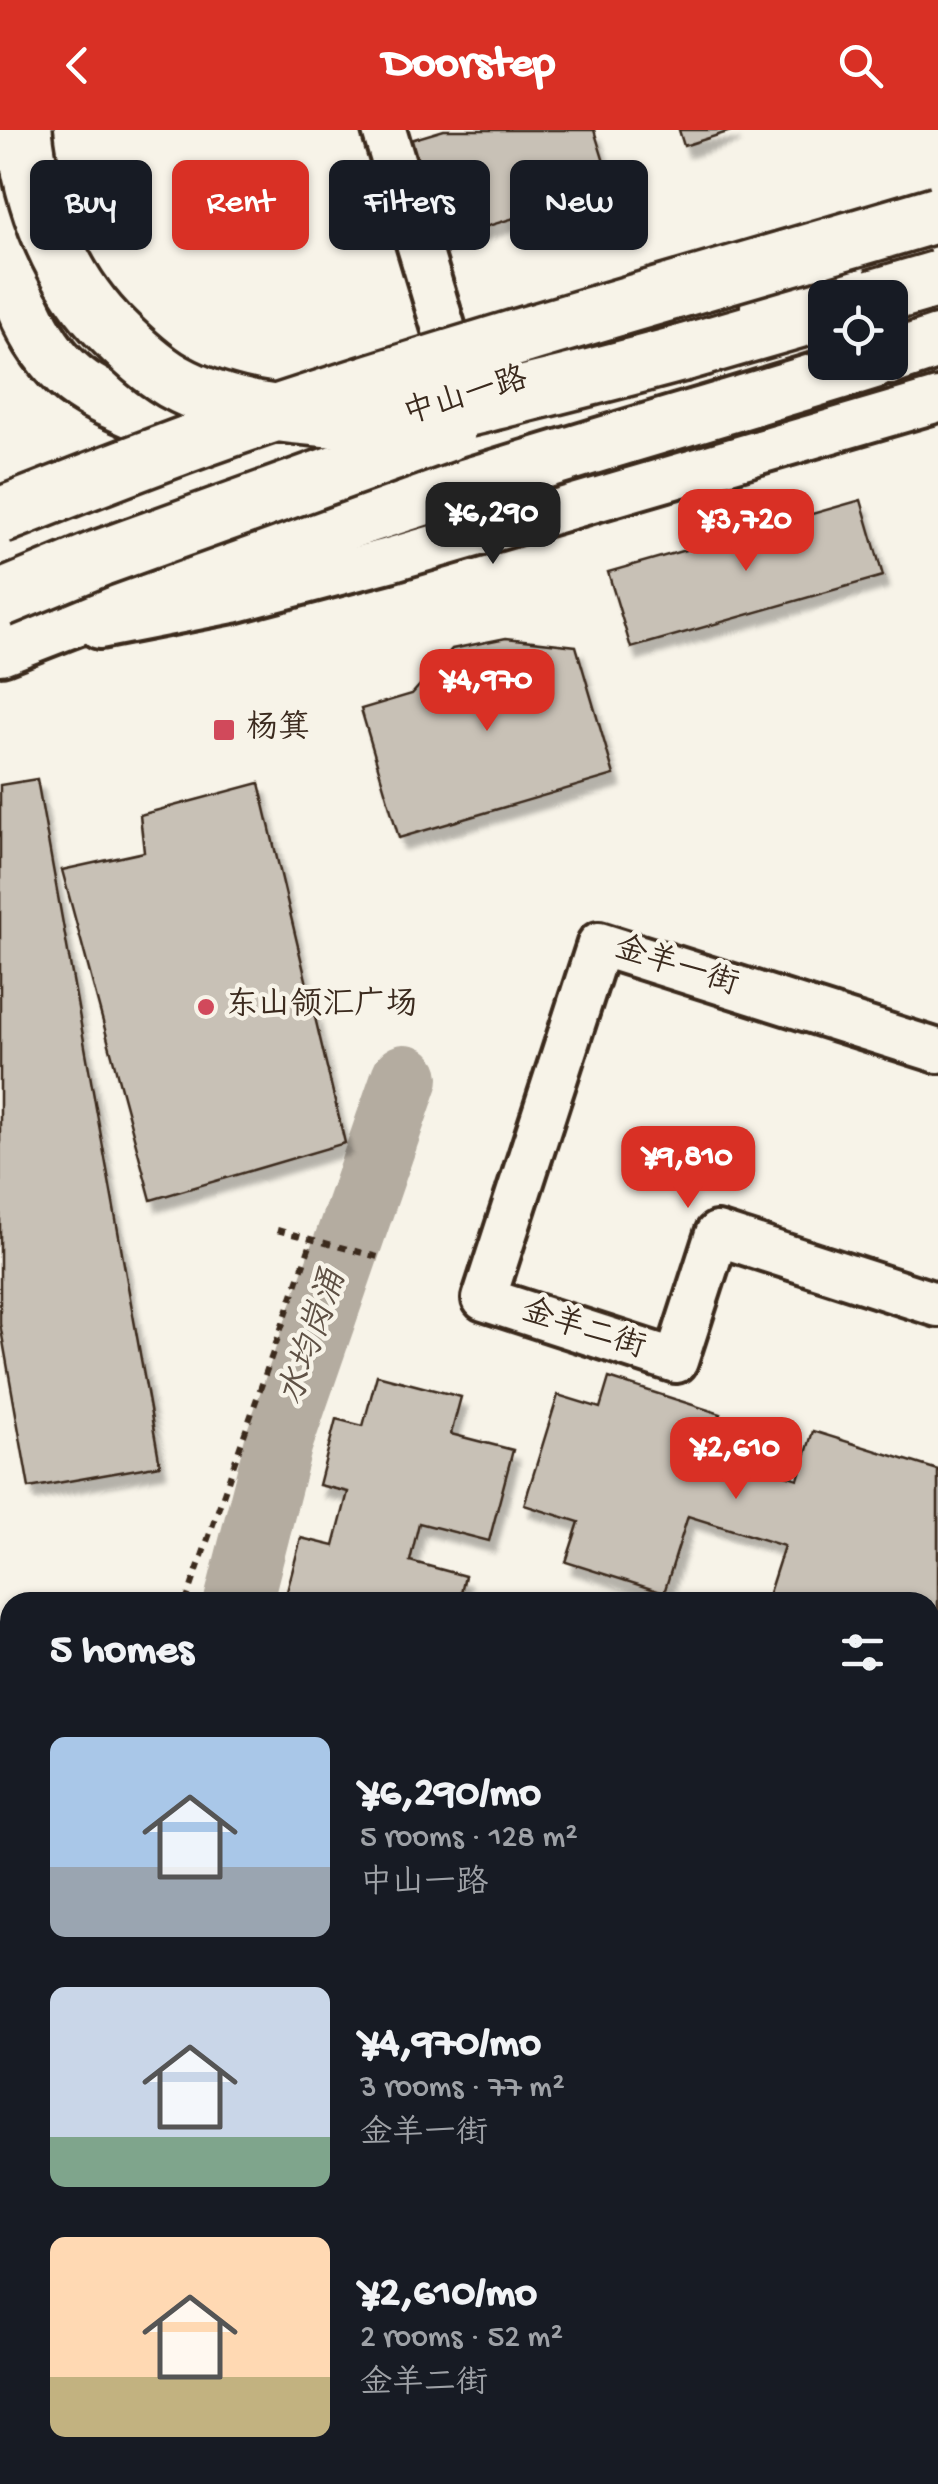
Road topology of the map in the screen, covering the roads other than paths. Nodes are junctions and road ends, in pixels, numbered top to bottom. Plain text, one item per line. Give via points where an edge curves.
1 (13, 130) edge
2 (25, 130) edge
3 (384, 130) edge
4 (938, 186) edge
5 (2, 200) edge
6 (938, 214) edge
7 (938, 254) edge
8 (938, 279) edge
9 (908, 288) edge
10 (808, 317) edge
11 (446, 336) junction
12 (938, 342) edge
13 (908, 352) edge
14 (682, 353) junction
15 (814, 380) edge
16 (88, 390) junction
17 (938, 400) edge
18 (326, 440) junction
19 (0, 516) edge
20 (0, 556) edge
21 (6, 630) edge
22 (938, 1052) edge
23 (484, 1299) joint
24 (938, 1305) edge

1 - 5 highway
2 - 5 main road
2 - 14 highway, bridge via 38,202 80,292 141,358 208,396 309,418 420,417
3 - 11 street
4 - 11 street
5 - 16 main road via 25,310 46,349
6 - 19 highway, bridge via 353,388
7 - 18 main road, 中山一路
8 - 9 highway, bridge
10 - 14 highway
11 - 16 street via 225,399 180,405
12 - 13 main road
14 - 21 highway, bridge via 100,558
15 - 21 main road
16 - 18 main road via 174,428 238,439
17 - 21 street via 389,560 182,612
18 - 20 main road, 中山一路
22 - 23 street, 金羊一街 via 599,944
23 - 24 street, 金羊二街 via 676,1361 716,1234

